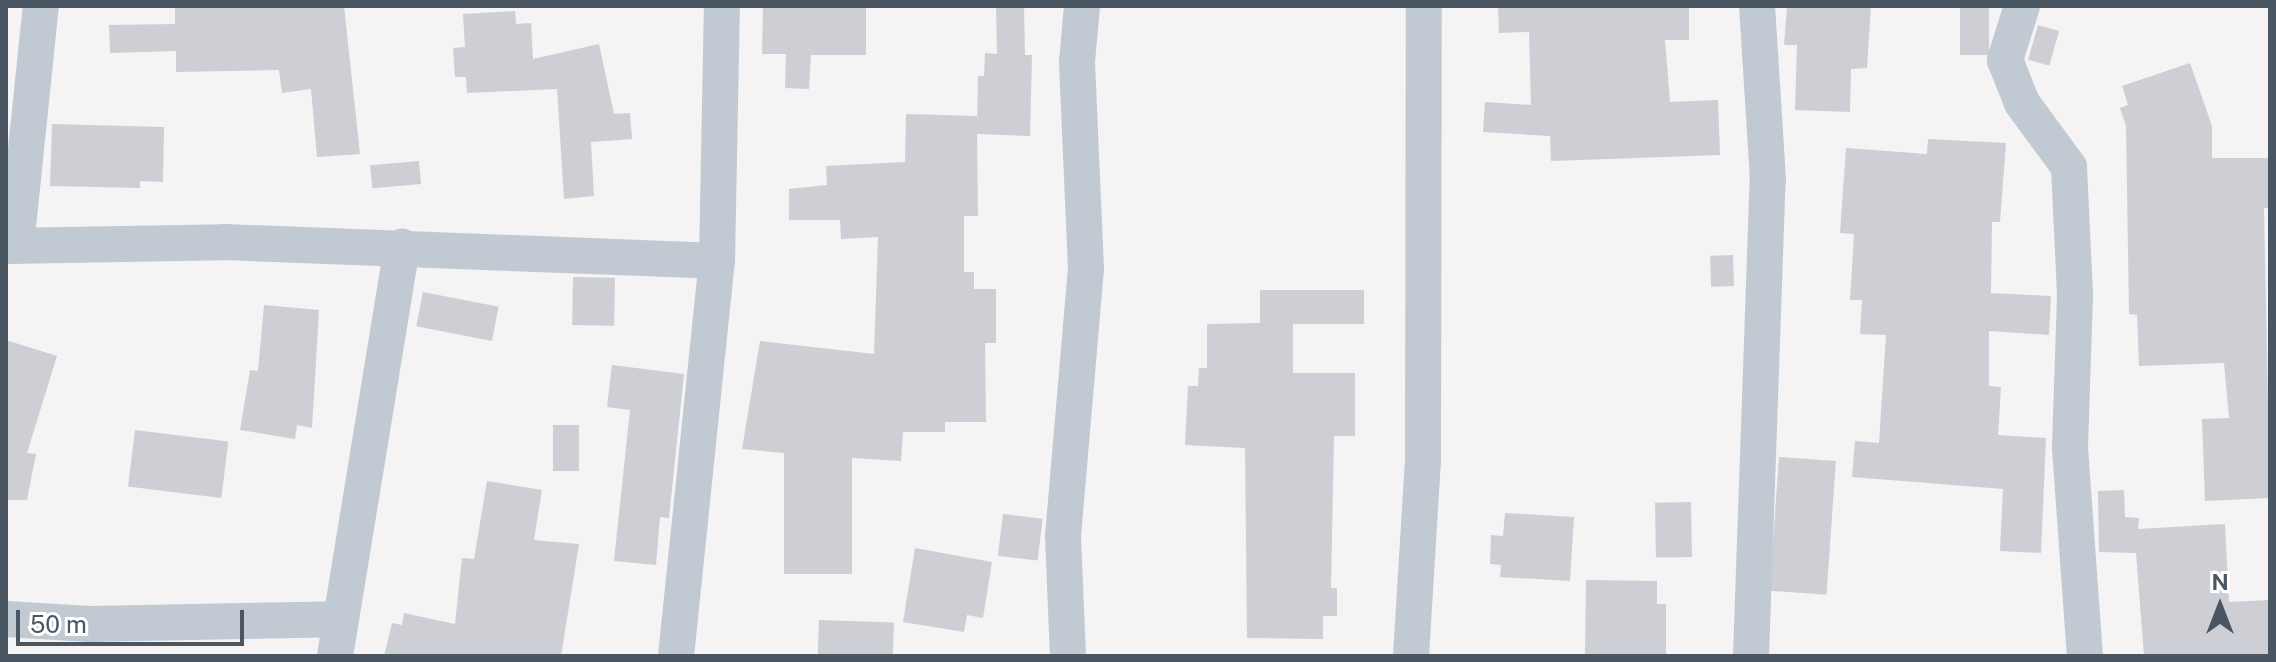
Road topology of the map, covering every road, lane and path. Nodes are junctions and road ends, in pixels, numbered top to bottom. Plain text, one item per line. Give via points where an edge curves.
1 (41, 6) edge
2 (722, 6) edge
3 (1082, 6) edge
4 (1424, 6) edge
5 (1757, 6) edge
6 (2022, 6) edge
7 (11, 246) edge
8 (402, 246) junction
9 (717, 261) junction
10 (6, 619) edge
11 (340, 619) junction
12 (335, 656) edge
13 (676, 656) edge
14 (1068, 656) edge
15 (1411, 656) edge
16 (1751, 656) edge
17 (2085, 656) edge

1 - 7 street
2 - 9 street
3 - 14 street via 1077,62 1086,269 1063,536
4 - 15 street via 1423,461
5 - 16 street via 1768,195
6 - 17 street via 2005,60 2022,103 2069,167 2075,296 2070,448
7 - 8 street
8 - 9 street
8 - 11 street
9 - 13 street
10 - 11 street via 90,624
11 - 12 street

